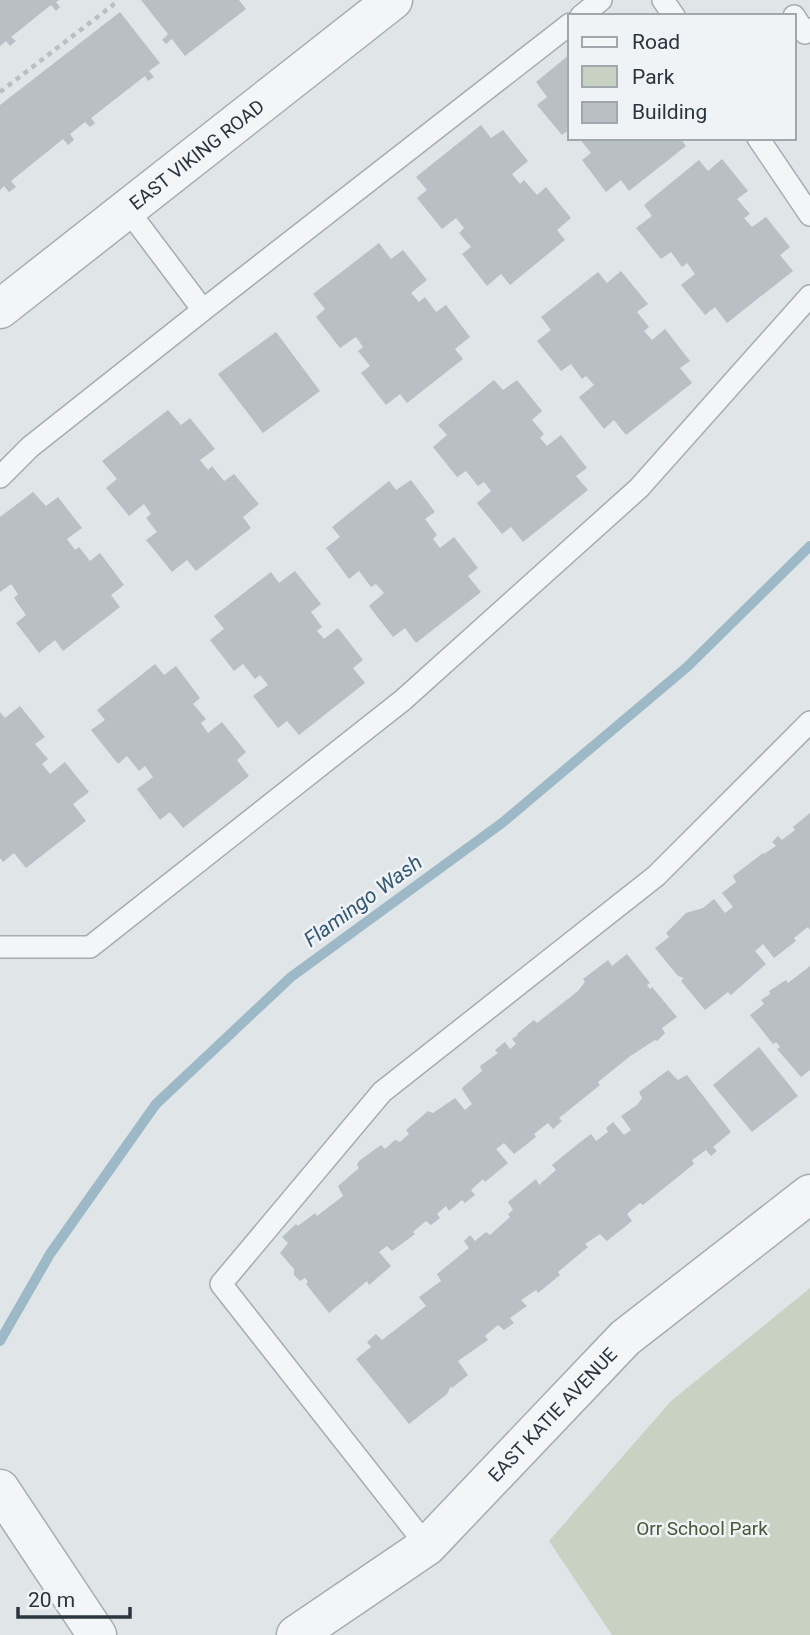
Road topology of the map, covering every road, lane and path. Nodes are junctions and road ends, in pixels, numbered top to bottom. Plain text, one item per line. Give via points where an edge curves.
1 (109, 0) edge
2 (393, 0) edge
3 (601, 0) edge
4 (584, 14) edge
5 (568, 26) edge
6 (0, 92) edge
7 (759, 140) edge
8 (127, 209) junction
9 (810, 215) edge
10 (810, 296) edge
11 (0, 309) edge
12 (202, 310) junction
13 (0, 477) edge
14 (810, 722) edge
15 (0, 947) edge
16 (810, 1194) edge
17 (7, 1499) edge
18 (427, 1546) junction
19 (97, 1635) edge
20 (296, 1635) edge

1 - 6 path via 113,5
2 - 8 street, EAST VIKING ROAD
3 - 4 lane
5 - 12 lane
7 - 9 lane
8 - 11 street, EAST VIKING ROAD
8 - 12 lane
10 - 15 lane via 639,488 403,700 90,947
12 - 13 lane via 30,447
14 - 18 lane via 656,876 382,1092 221,1284
16 - 18 street, EAST KATIE AVENUE via 625,1338
17 - 19 street
18 - 20 street, EAST KATIE AVENUE

